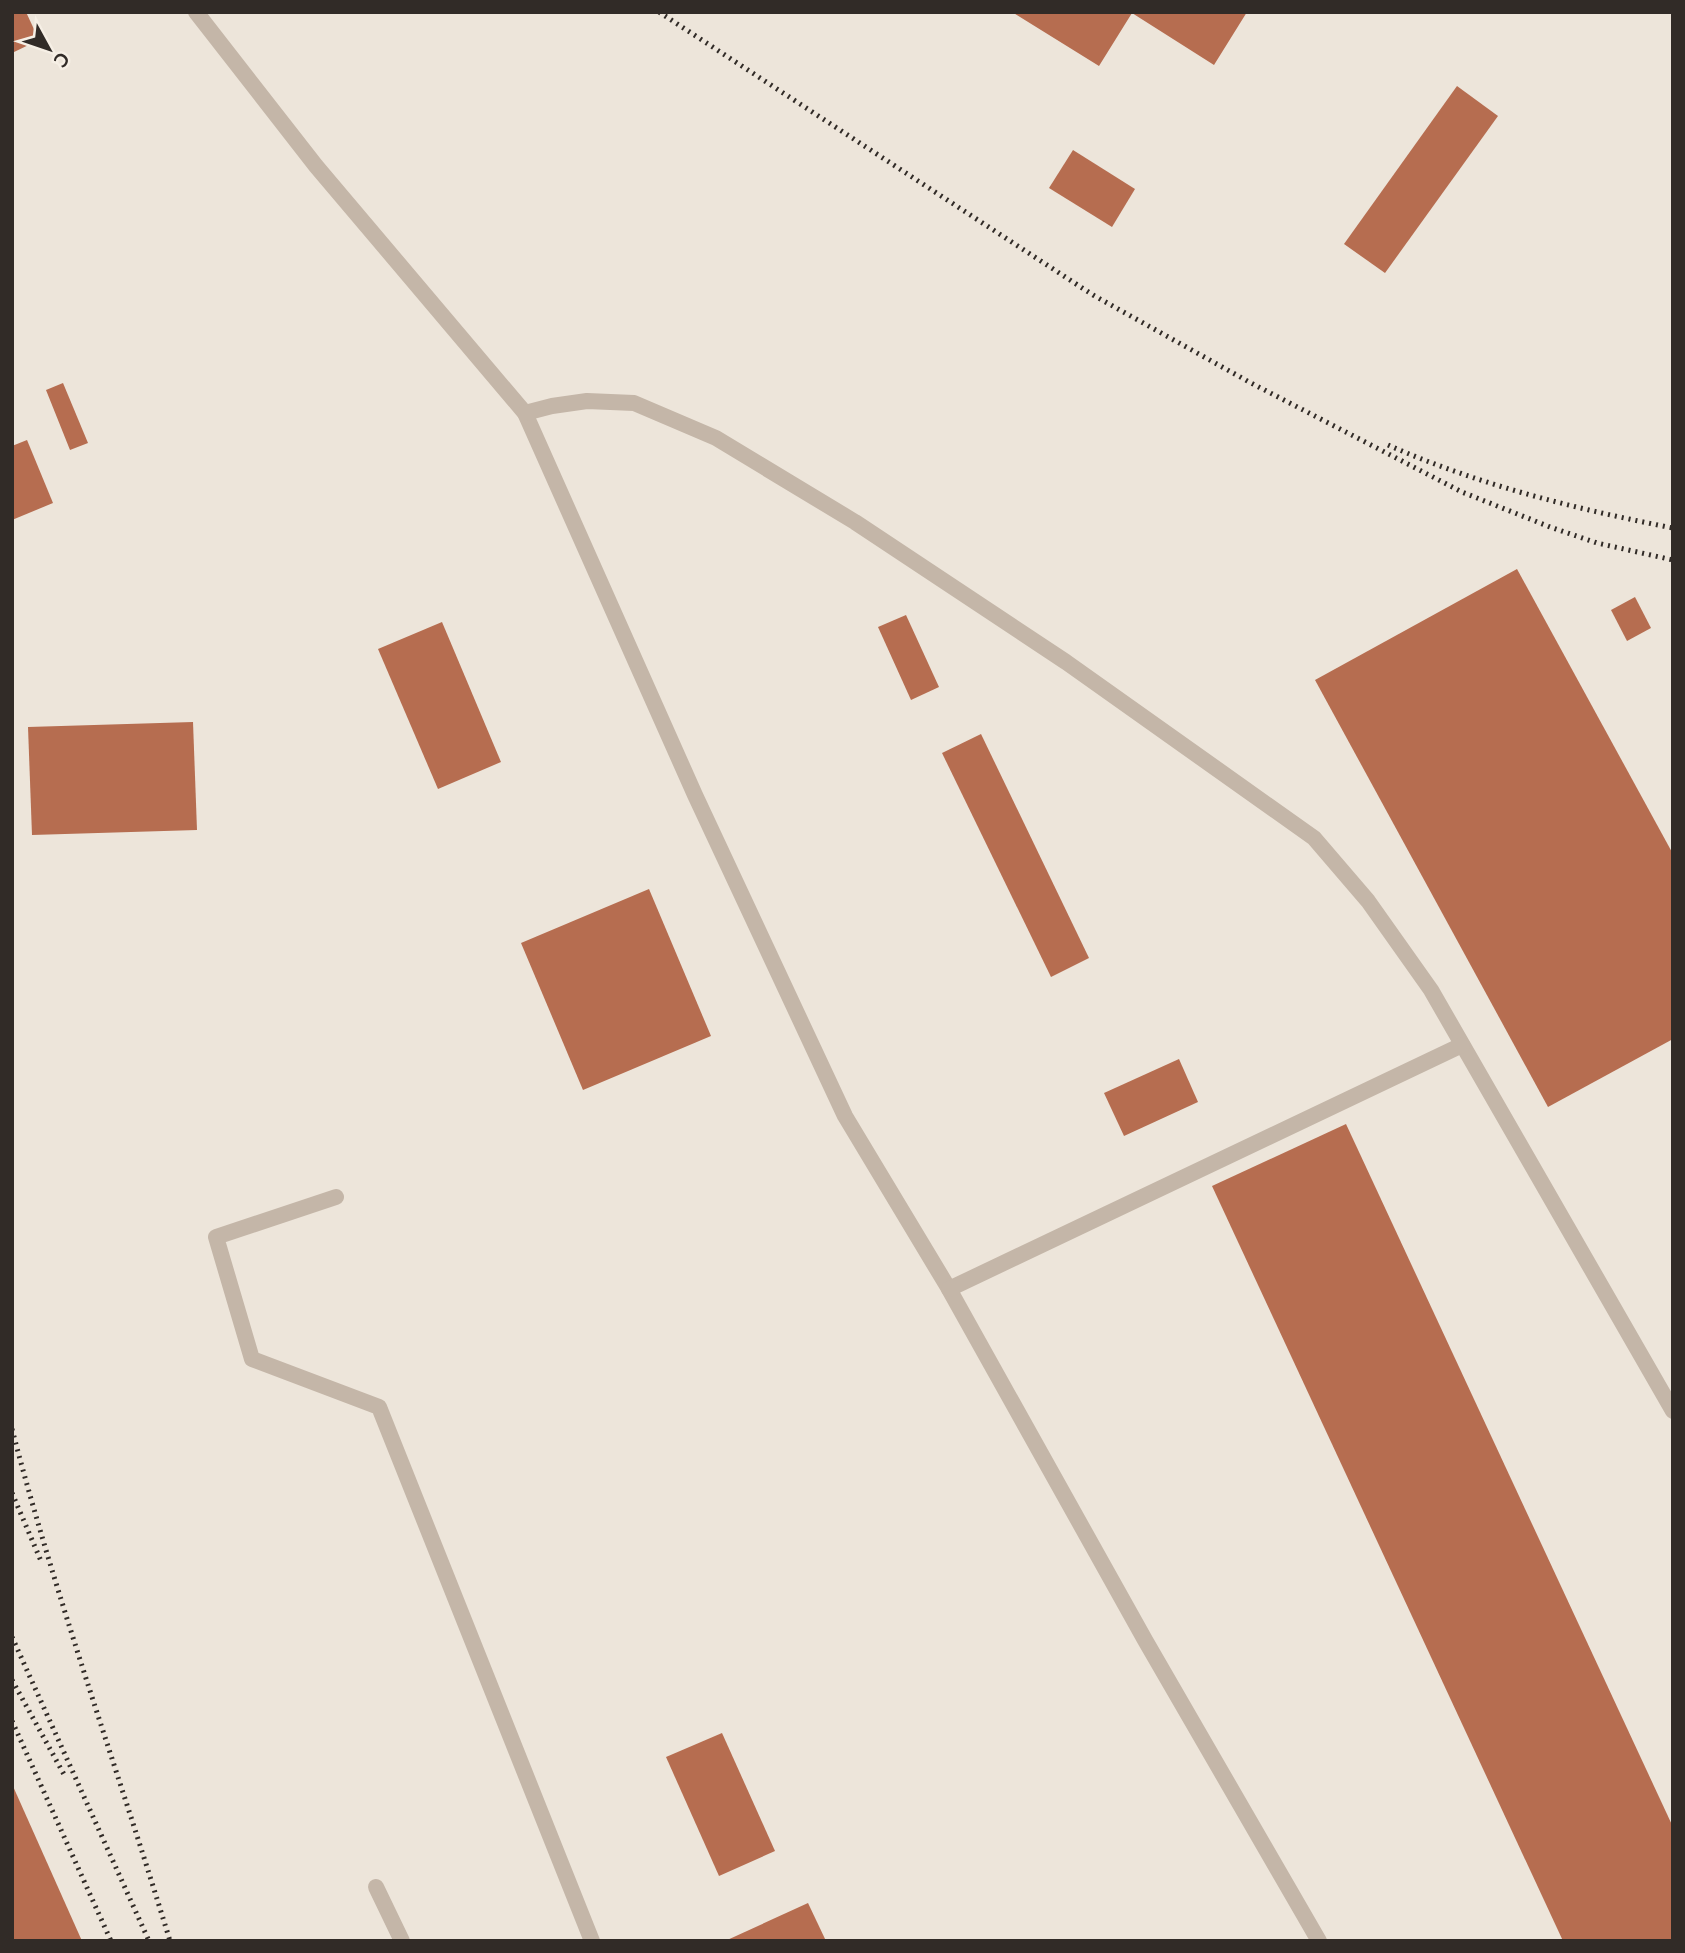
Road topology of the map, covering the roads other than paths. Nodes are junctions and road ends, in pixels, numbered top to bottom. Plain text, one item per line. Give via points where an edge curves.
1 (196, 12) edge
2 (525, 413) junction
3 (1462, 1045) junction
4 (336, 1197) dead end
5 (949, 1289) junction
6 (1673, 1410) edge
7 (376, 1887) dead end
8 (402, 1941) edge
9 (592, 1941) edge
10 (1319, 1941) edge

1 - 2 lane via 316,166
2 - 3 lane via 587,401 635,404 716,438 855,522 1066,662 1314,838 1376,912 1431,990
2 - 5 lane via 695,795 845,1116
3 - 5 lane
3 - 6 lane
4 - 9 lane via 216,1237 251,1359 379,1407
5 - 10 lane
7 - 8 lane

